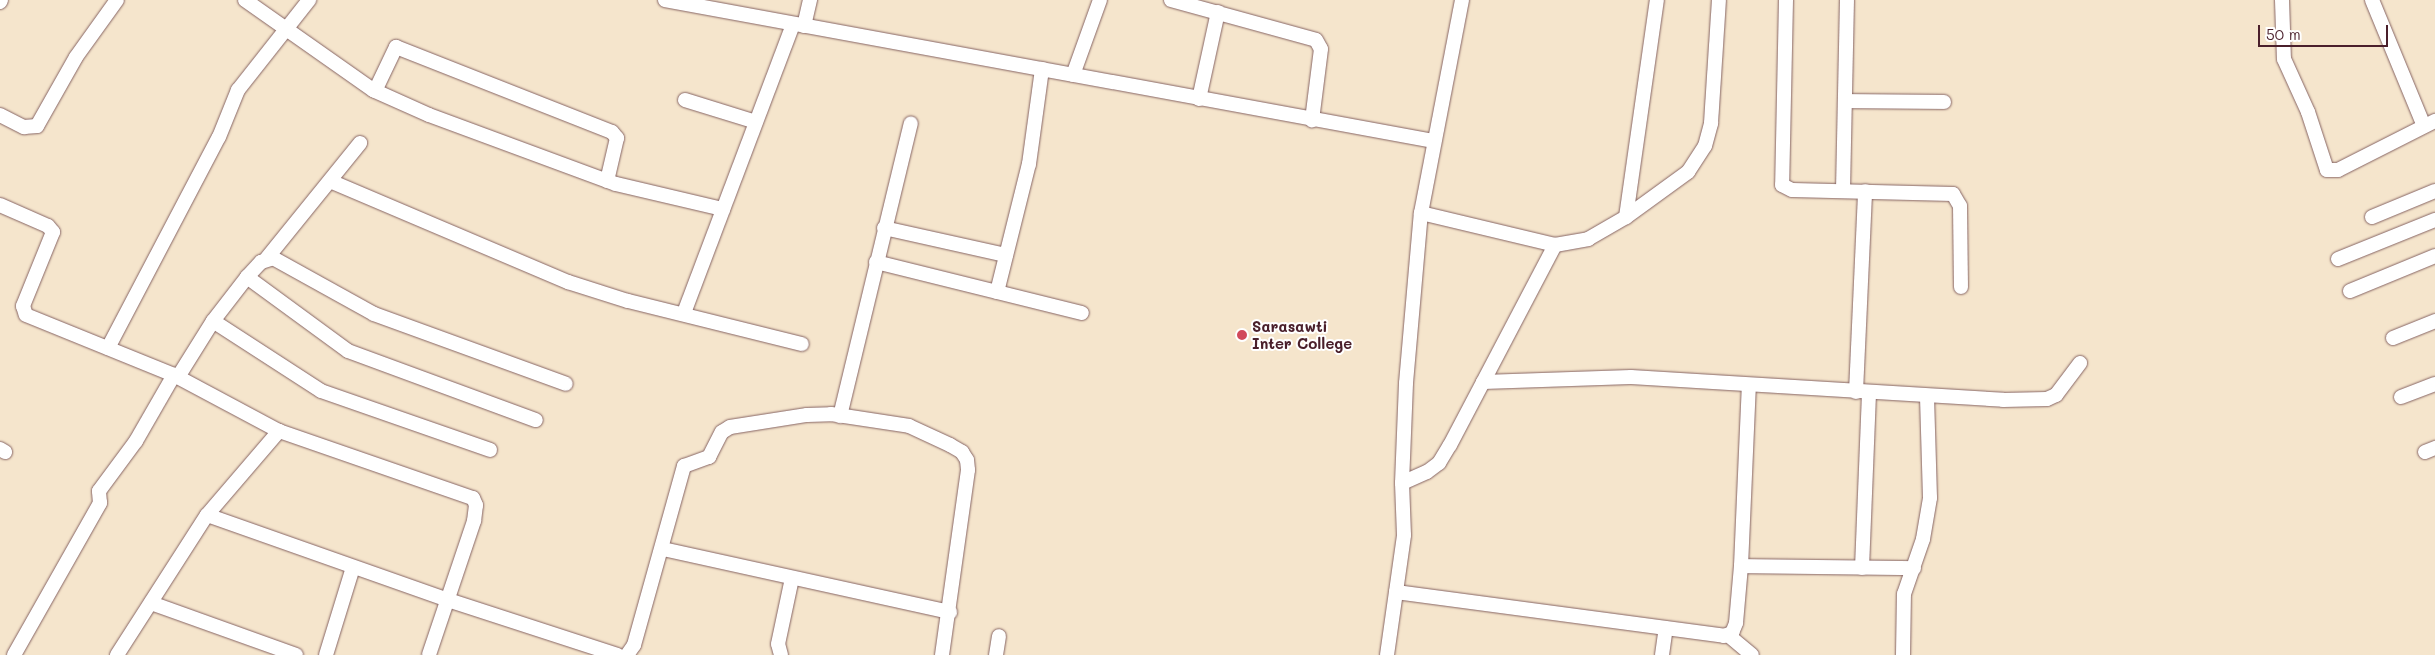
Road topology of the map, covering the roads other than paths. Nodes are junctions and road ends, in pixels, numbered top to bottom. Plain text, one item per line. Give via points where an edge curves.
1 (117, 0) edge
2 (245, 0) edge
3 (309, 0) edge
4 (665, 0) edge
5 (810, 0) edge
6 (1100, 0) edge
7 (1170, 0) edge
8 (1462, 0) edge
9 (1657, 0) edge
10 (1719, 0) edge
11 (1786, 0) edge
12 (1847, 0) edge
13 (2282, 0) edge
14 (2372, 0) edge
15 (709, 5) edge
16 (1218, 12) junction
17 (798, 26) junction
18 (286, 29) junction
19 (1042, 69) junction
20 (1073, 75) junction
21 (375, 91) junction
22 (1199, 99) junction
23 (685, 100) dead end
24 (1844, 101) junction
25 (1944, 102) dead end
26 (0, 115) edge
27 (1312, 120) junction
28 (756, 122) junction
29 (911, 123) dead end
30 (2430, 124) edge
31 (1434, 141) junction
32 (360, 143) dead end
33 (330, 181) junction
34 (607, 181) junction
35 (1843, 190) junction
36 (1864, 191) junction
37 (2435, 191) edge
38 (0, 205) edge
39 (723, 209) junction
40 (1421, 213) junction
41 (1626, 217) junction
42 (2372, 217) dead end
43 (2435, 220) edge
44 (884, 228) junction
45 (1554, 245) junction
46 (1006, 255) junction
47 (2435, 256) edge
48 (267, 258) junction
49 (2338, 259) dead end
50 (876, 262) junction
51 (248, 277) junction
52 (1961, 287) dead end
53 (2350, 291) dead end
54 (997, 292) junction
55 (1082, 313) dead end
56 (684, 314) junction
57 (213, 321) junction
58 (2435, 321) edge
59 (2393, 338) dead end
60 (802, 344) dead end
61 (108, 348) junction
62 (2080, 362) dead end
63 (176, 376) junction
64 (1483, 382) junction
65 (566, 384) dead end
66 (2435, 384) edge
67 (1749, 386) junction
68 (1862, 392) junction
69 (1927, 396) junction
70 (2401, 397) dead end
71 (840, 416) junction
72 (536, 420) dead end
73 (279, 431) junction
74 (490, 450) dead end
75 (1402, 483) junction
76 (207, 515) junction
77 (662, 549) junction
78 (1741, 566) junction
79 (353, 567) junction
80 (1862, 568) junction
81 (1914, 568) junction
82 (792, 578) junction
83 (1396, 592) junction
84 (448, 600) junction
85 (151, 603) junction
86 (950, 612) junction
87 (1666, 628) junction
88 (1728, 635) junction
89 (999, 636) dead end
90 (14, 655) edge
91 (118, 655) edge
92 (296, 655) edge
93 (326, 655) edge
94 (429, 655) edge
95 (617, 655) edge
96 (627, 655) edge
97 (781, 655) edge
98 (942, 655) edge
99 (996, 655) edge
100 (1387, 655) edge
101 (1662, 655) edge
102 (1752, 655) edge
103 (1903, 655) edge

1 - 26 street via 87,40 37,126 24,127
2 - 18 street
3 - 18 street
4 - 15 street
5 - 17 street
6 - 20 street
7 - 16 street
8 - 31 street
9 - 41 street
10 - 41 street via 1711,123 1705,146 1688,172
11 - 35 street via 1782,185 1787,190
12 - 24 street
13 - 30 street via 2284,59 2308,112 2327,170 2338,170
14 - 30 street
15 - 17 street
16 - 22 street
16 - 27 street via 1316,40 1320,49
17 - 19 street
17 - 28 street
18 - 21 street
18 - 61 street via 238,90 219,137
19 - 20 street
19 - 46 street via 1029,164
20 - 22 street
21 - 34 street via 429,115
21 - 34 street via 396,46 612,132 617,138
22 - 27 street
23 - 28 street
24 - 25 street
24 - 35 street
27 - 31 street
28 - 39 street
29 - 44 street
31 - 40 street
32 - 33 street
33 - 48 street
33 - 56 street via 534,269 628,301
34 - 39 street
35 - 36 street
36 - 52 street via 1943,192 1959,199
36 - 68 street
37 - 42 street
38 - 61 street via 48,226 53,232 25,300 24,312
39 - 56 street
40 - 45 street
40 - 75 street via 1406,384
41 - 45 street via 1588,239
43 - 49 street
44 - 46 street
44 - 50 street
45 - 64 street
46 - 54 street
47 - 53 street
48 - 51 street
48 - 65 street via 278,259 374,314
50 - 54 street
50 - 71 street
51 - 57 street
51 - 72 street via 348,351
54 - 55 street
56 - 60 street
57 - 63 street
57 - 74 street via 321,391
58 - 59 street
61 - 63 street
62 - 69 street via 2056,395 2047,399
63 - 73 street
63 - 90 street via 136,441 99,491 100,504
64 - 67 street via 1631,377
64 - 75 street via 1439,462 1427,472
66 - 70 street
67 - 68 street
67 - 78 street
68 - 69 street
68 - 80 street
69 - 81 street via 1930,498
71 - 77 street via 807,415 725,429 709,456 688,464 682,470
71 - 86 street via 909,426 962,452 968,470
73 - 76 street
73 - 84 street via 473,498 476,505 474,521
75 - 83 street via 1404,535
76 - 79 street
76 - 85 street
77 - 82 street
77 - 96 street via 634,646
78 - 80 street
78 - 88 street via 1736,623
79 - 84 street
79 - 93 street
80 - 81 street
81 - 103 street via 1902,609
82 - 86 street
82 - 97 street via 778,644
83 - 87 street
83 - 100 street
84 - 94 street
84 - 95 street
85 - 91 street
85 - 92 street
86 - 98 street
87 - 88 street
87 - 101 street
88 - 102 street
89 - 99 street

